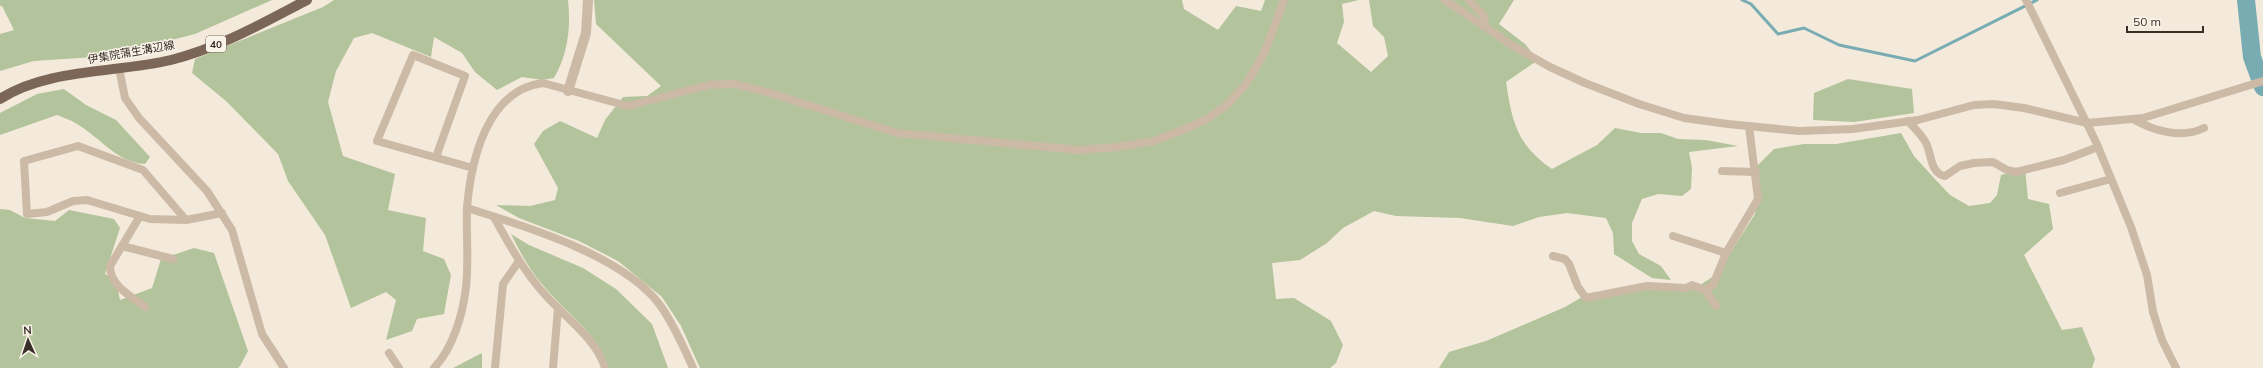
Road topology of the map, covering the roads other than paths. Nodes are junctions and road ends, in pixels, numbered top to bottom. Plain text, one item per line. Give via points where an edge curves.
1 (307, 0) edge
2 (588, 0) edge
3 (1284, 0) edge
4 (1445, 0) edge
5 (1469, 0) edge
6 (2026, 0) edge
7 (1485, 26) junction
8 (119, 68) junction
9 (2263, 81) edge
10 (568, 91) junction
11 (0, 99) edge
12 (2133, 119) junction
13 (1908, 121) junction
14 (2087, 123) junction
15 (1749, 126) junction
16 (2204, 128) dead end
17 (2098, 147) junction
18 (436, 157) junction
19 (473, 168) junction
20 (1722, 171) dead end
21 (1756, 172) junction
22 (2111, 179) junction
23 (2060, 193) dead end
24 (467, 208) junction
25 (222, 213) junction
26 (140, 216) junction
27 (494, 216) junction
28 (186, 220) junction
29 (1673, 236) dead end
30 (122, 246) junction
31 (1726, 253) junction
32 (1553, 256) dead end
33 (173, 259) dead end
34 (519, 261) junction
35 (1705, 290) junction
36 (1716, 306) dead end
37 (145, 307) dead end
38 (558, 308) junction
39 (389, 353) dead end
40 (284, 368) edge
41 (398, 368) edge
42 (434, 368) edge
43 (495, 368) edge
44 (553, 368) edge
45 (605, 368) edge
46 (693, 368) edge
47 (2176, 368) edge

1 - 8 main road, 伊集院蒲生溝辺線 / 40 via 220,43 171,60
2 - 10 street via 586,33
3 - 10 street via 1264,54 1246,84 1228,104 1185,129 1154,140 1117,147 1079,150 897,133 735,84 709,85 628,106
4 - 7 street via 1461,13
5 - 7 street via 1484,16
6 - 14 street
7 - 15 street via 1550,67 1632,102 1684,118
8 - 11 main road, 伊集院蒲生溝辺線 / 40 via 49,80
8 - 25 street via 125,98 139,118 207,192
9 - 12 street
10 - 19 street via 542,83 529,85 510,96 495,111 484,133
12 - 14 street
12 - 16 street via 2146,127 2183,134 2194,133
13 - 14 street via 1951,110 1994,104 2024,108
13 - 15 street via 1830,130 1798,131
13 - 17 street via 1926,142 1935,171 1945,176 1960,166 1974,163 1993,162 2016,172 2064,160
14 - 17 street
15 - 21 street
17 - 22 street
18 - 18 street via 377,141 413,55 465,76
18 - 19 street
19 - 24 street
20 - 21 street
21 - 31 street via 1758,199
22 - 23 street
22 - 47 street via 2147,275 2157,326
24 - 27 street
24 - 42 street via 469,243 466,288 456,328 442,360
25 - 28 street
25 - 40 street via 232,230 262,334
26 - 28 street via 150,219
26 - 28 street via 87,200 73,201 47,212 27,214 24,161 78,146 143,170
26 - 30 street
27 - 34 street
27 - 46 street via 572,246 621,270 662,307
29 - 31 street
30 - 33 street
30 - 37 street via 110,266 113,282
31 - 35 street via 1713,284
32 - 35 street via 1565,259 1586,298 1647,286 1686,288 1692,285
34 - 38 street via 540,291
34 - 43 street via 503,284
35 - 36 street
38 - 44 street
38 - 45 street via 582,332 603,360
39 - 41 street

